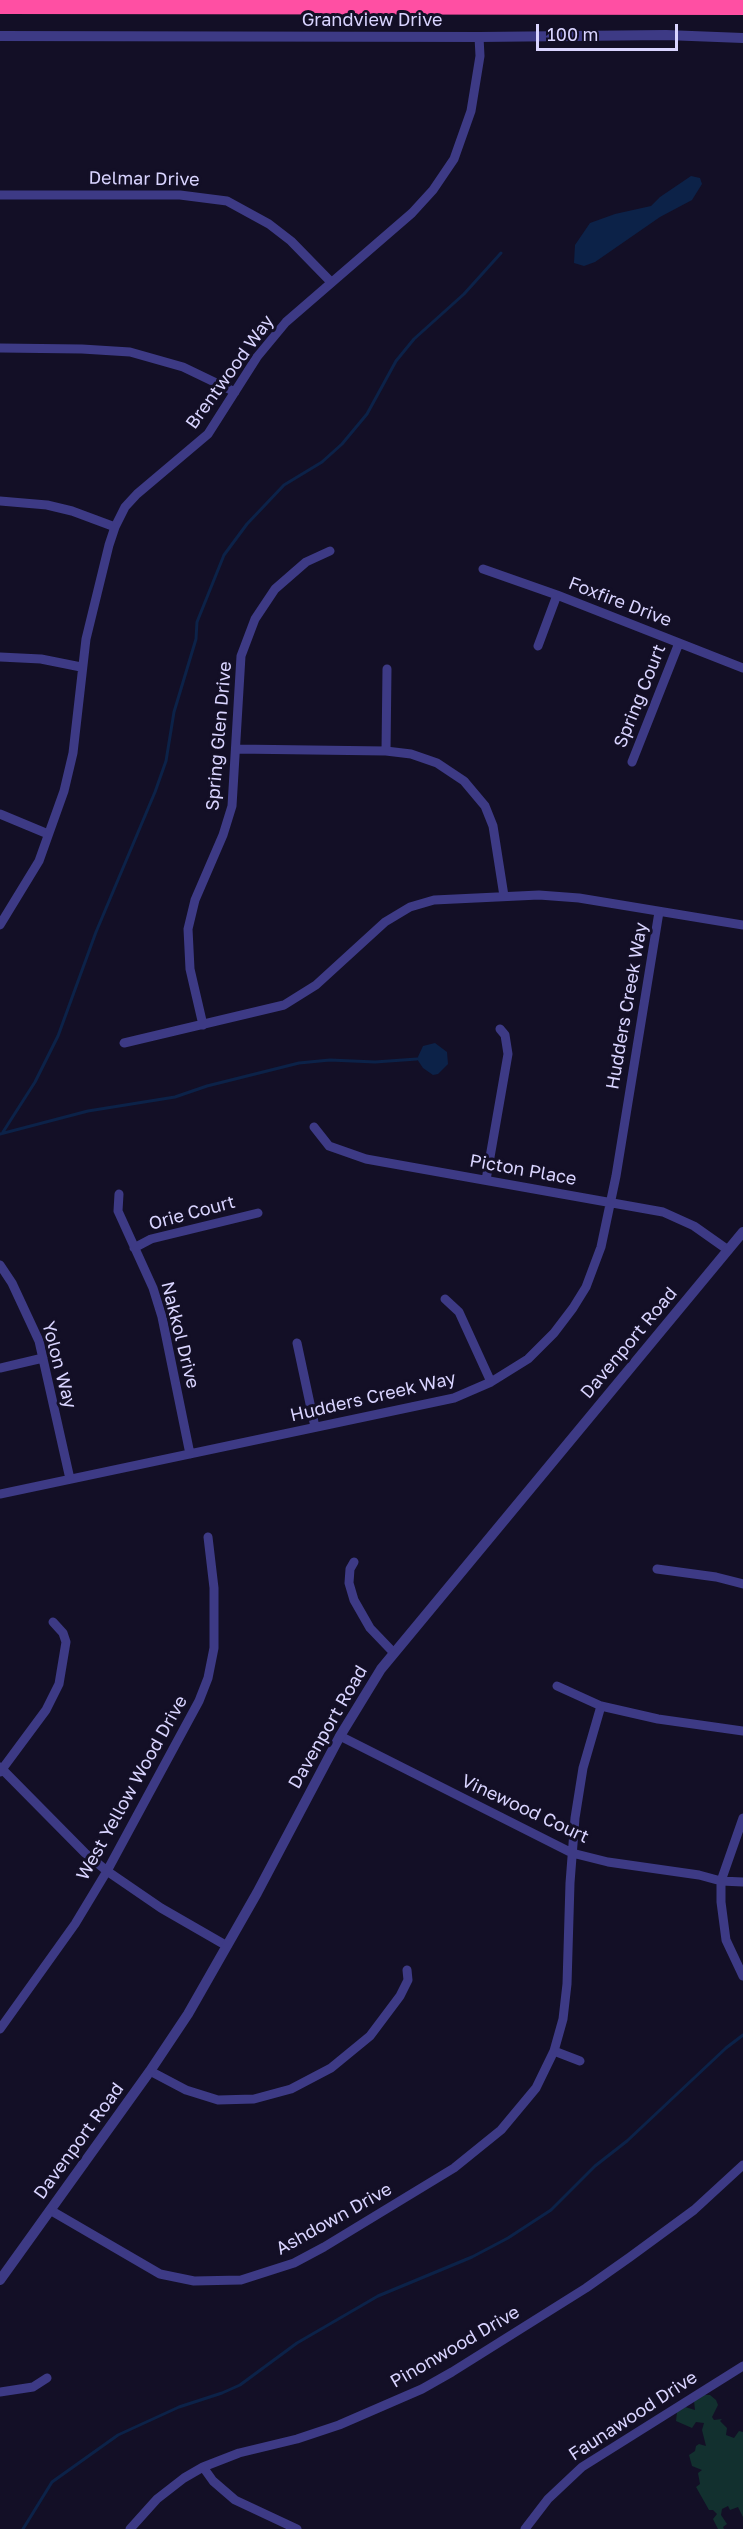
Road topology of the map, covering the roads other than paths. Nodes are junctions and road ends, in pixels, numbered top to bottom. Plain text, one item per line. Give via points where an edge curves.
1 (0, 6) edge
2 (743, 7) edge
3 (0, 36) edge
4 (479, 37) junction
5 (743, 38) edge
6 (0, 195) edge
7 (331, 282) junction
8 (0, 348) edge
9 (235, 392) junction
10 (0, 501) edge
11 (115, 526) junction
12 (330, 551) dead end
13 (483, 569) dead end
14 (557, 595) junction
15 (679, 643) junction
16 (538, 646) dead end
17 (0, 657) edge
18 (81, 667) junction
19 (743, 668) edge
20 (387, 669) dead end
21 (236, 748) junction
22 (386, 751) junction
23 (632, 762) dead end
24 (0, 813) edge
25 (48, 834) junction
26 (504, 896) junction
27 (659, 912) junction
28 (0, 925) edge
29 (743, 925) edge
30 (203, 1025) junction
31 (500, 1029) dead end
32 (124, 1043) dead end
33 (314, 1127) dead end
34 (486, 1180) junction
35 (119, 1194) dead end
36 (610, 1201) junction
37 (258, 1213) dead end
38 (743, 1232) edge
39 (134, 1248) junction
40 (728, 1250) junction
41 (0, 1265) edge
42 (444, 1299) dead end
43 (297, 1343) dead end
44 (43, 1358) junction
45 (0, 1368) edge
46 (491, 1382) junction
47 (315, 1427) junction
48 (190, 1454) junction
49 (70, 1479) junction
50 (0, 1494) edge
51 (208, 1537) dead end
52 (354, 1562) dead end
53 (657, 1569) dead end
54 (743, 1584) edge
55 (53, 1622) dead end
56 (393, 1652) junction
57 (557, 1686) dead end
58 (601, 1706) junction
59 (743, 1731) edge
60 (340, 1736) junction
61 (1, 1769) edge
62 (743, 1818) edge
63 (572, 1853) junction
64 (107, 1871) junction
65 (721, 1881) junction
66 (743, 1882) edge
67 (227, 1946) junction
68 (407, 1970) dead end
69 (743, 1976) edge
70 (0, 2029) edge
71 (554, 2052) junction
72 (580, 2061) dead end
73 (150, 2071) junction
74 (743, 2165) edge
75 (50, 2210) junction
76 (0, 2280) edge
77 (743, 2366) edge
78 (47, 2378) dead end
79 (0, 2392) edge
80 (203, 2467) junction
81 (130, 2529) edge
82 (297, 2529) edge
83 (525, 2529) edge

1 - 2 highway
3 - 4 street, Grandview Drive
4 - 5 street, Grandview Drive
4 - 7 street, Brentwood Way via 480,56 471,111 446,173 411,213
6 - 7 street, Delmar Drive via 180,195 220,200 269,224
7 - 9 street, Brentwood Way via 270,339
8 - 9 street via 130,352 183,367
9 - 11 street, Brentwood Way via 208,434 137,494
10 - 11 street via 64,509
11 - 18 street, Brentwood Way
12 - 21 street, Spring Glen Drive via 286,577 255,619 241,657
13 - 14 street, Foxfire Drive
14 - 15 street, Foxfire Drive
14 - 16 street
15 - 19 street, Foxfire Drive
15 - 23 street, Spring Court
17 - 18 street via 41,659
18 - 25 street, Brentwood Way via 70,768
20 - 22 street
21 - 22 street
21 - 30 street, Spring Glen Drive via 230,816 195,900 188,929 190,969
22 - 26 street via 437,763 476,793 493,826
24 - 25 street
25 - 28 street, Brentwood Way via 28,881
26 - 27 street via 579,898
26 - 30 street via 444,899 410,907 385,922 294,1001
27 - 29 street
27 - 36 street, Hudders Creek Way
30 - 32 street
31 - 34 street via 505,1035 507,1054
33 - 34 street, Picton Place via 325,1143 341,1152 391,1165
34 - 36 street, Picton Place
35 - 39 street, Nakkol Drive via 118,1211
36 - 40 street, Picton Place via 675,1216
36 - 46 street, Hudders Creek Way via 595,1267 573,1308 528,1359
37 - 39 street, Orie Court via 151,1239
38 - 40 street, Davenport Road
39 - 48 street, Nakkol Drive via 162,1317
40 - 56 street, Davenport Road
41 - 44 street, Yolon Way via 31,1321
42 - 46 street via 459,1312
43 - 47 street
44 - 45 street
44 - 49 street, Yolon Way
46 - 47 street, Hudders Creek Way via 454,1398
47 - 48 street, Hudders Creek Way
48 - 49 street, Hudders Creek Way
49 - 50 street, Hudders Creek Way
51 - 64 street, West Yellow Wood Drive via 215,1615 208,1678 186,1728
52 - 56 street via 349,1574 354,1600 370,1628
53 - 54 street
55 - 61 street via 66,1642 59,1684 46,1710
56 - 60 street, Davenport Road
57 - 58 street
58 - 59 street
58 - 63 street, Ashdown Drive via 583,1768
60 - 63 street, Vinewood Court
60 - 67 street, Davenport Road
61 - 64 street
62 - 65 street
63 - 65 street, Vinewood Court
63 - 71 street, Ashdown Drive via 567,1984
64 - 67 street
64 - 70 street, West Yellow Wood Drive
65 - 66 street, Vinewood Court
65 - 69 street via 724,1931
67 - 73 street, Davenport Road
68 - 73 street via 408,1980 400,1996 370,2036 331,2068 291,2089 254,2099 218,2100 186,2090
71 - 72 street
71 - 75 street, Ashdown Drive via 524,2105 476,2152 324,2247 268,2273 221,2282 170,2277 147,2268
73 - 75 street, Davenport Road
74 - 80 street, Pinonwood Drive via 694,2210 586,2288 435,2382 339,2425 239,2452
75 - 76 street, Davenport Road
77 - 83 street, Faunawood Drive via 582,2467 548,2499
78 - 79 street via 33,2387
80 - 81 street, Pinonwood Drive via 157,2499
80 - 82 street via 235,2500

